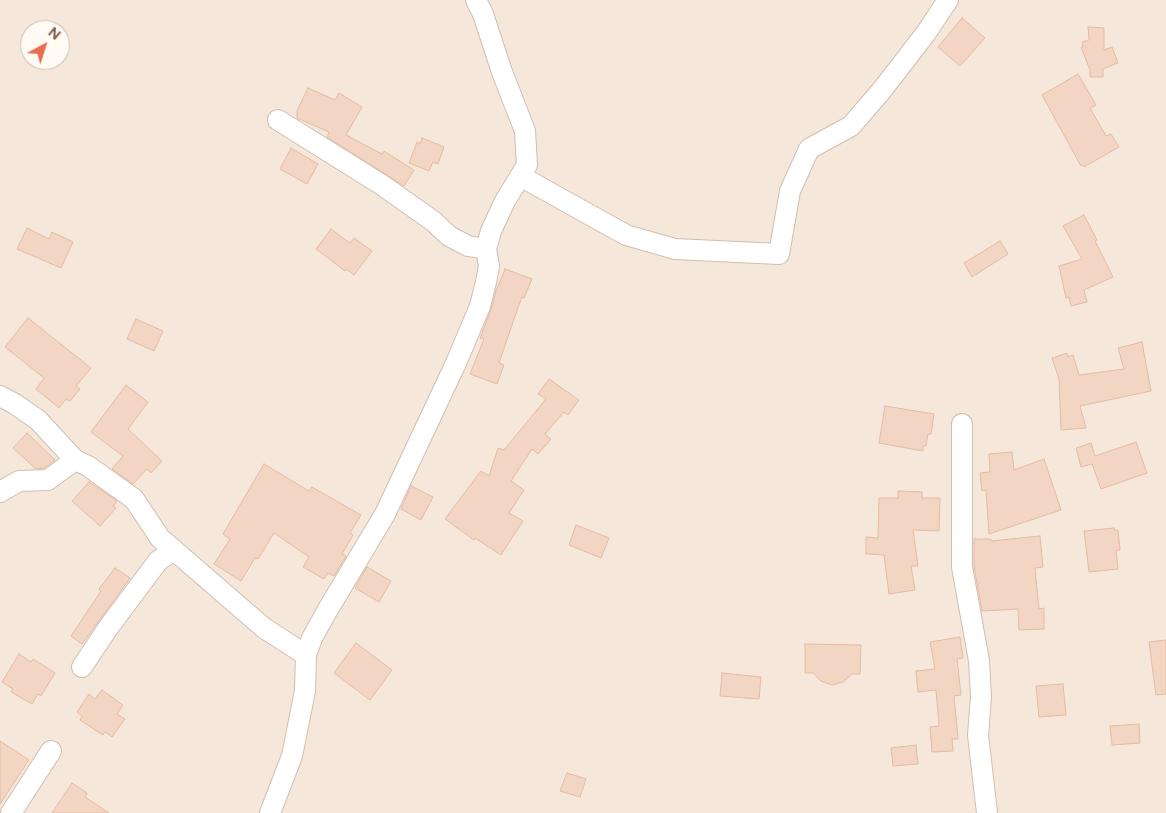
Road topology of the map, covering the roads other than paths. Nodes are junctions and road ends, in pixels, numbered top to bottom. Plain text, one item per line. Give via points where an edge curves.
1 (476, 0) edge
2 (948, 0) edge
3 (278, 120) dead end
4 (520, 176) junction
5 (486, 249) junction
6 (0, 396) edge
7 (962, 424) dead end
8 (75, 460) junction
9 (0, 492) edge
10 (174, 550) junction
11 (306, 655) junction
12 (82, 666) dead end
13 (51, 751) dead end
14 (11, 813) edge
15 (270, 813) edge
16 (987, 813) edge

1 - 4 street via 525,131 527,165
2 - 4 street via 926,33 851,126 809,149 790,192 779,254 675,249 626,235
3 - 5 street via 382,185 449,236 468,246
4 - 5 street via 490,231
5 - 11 street via 489,266 480,306 456,363 385,514 327,611
6 - 8 street via 38,420
7 - 16 street via 962,567 978,661 981,697 978,735
8 - 9 street via 48,480 19,482
8 - 10 street via 134,499 160,538
10 - 11 street via 264,628
10 - 12 street via 158,561
11 - 15 street via 305,691 292,756
13 - 14 street

